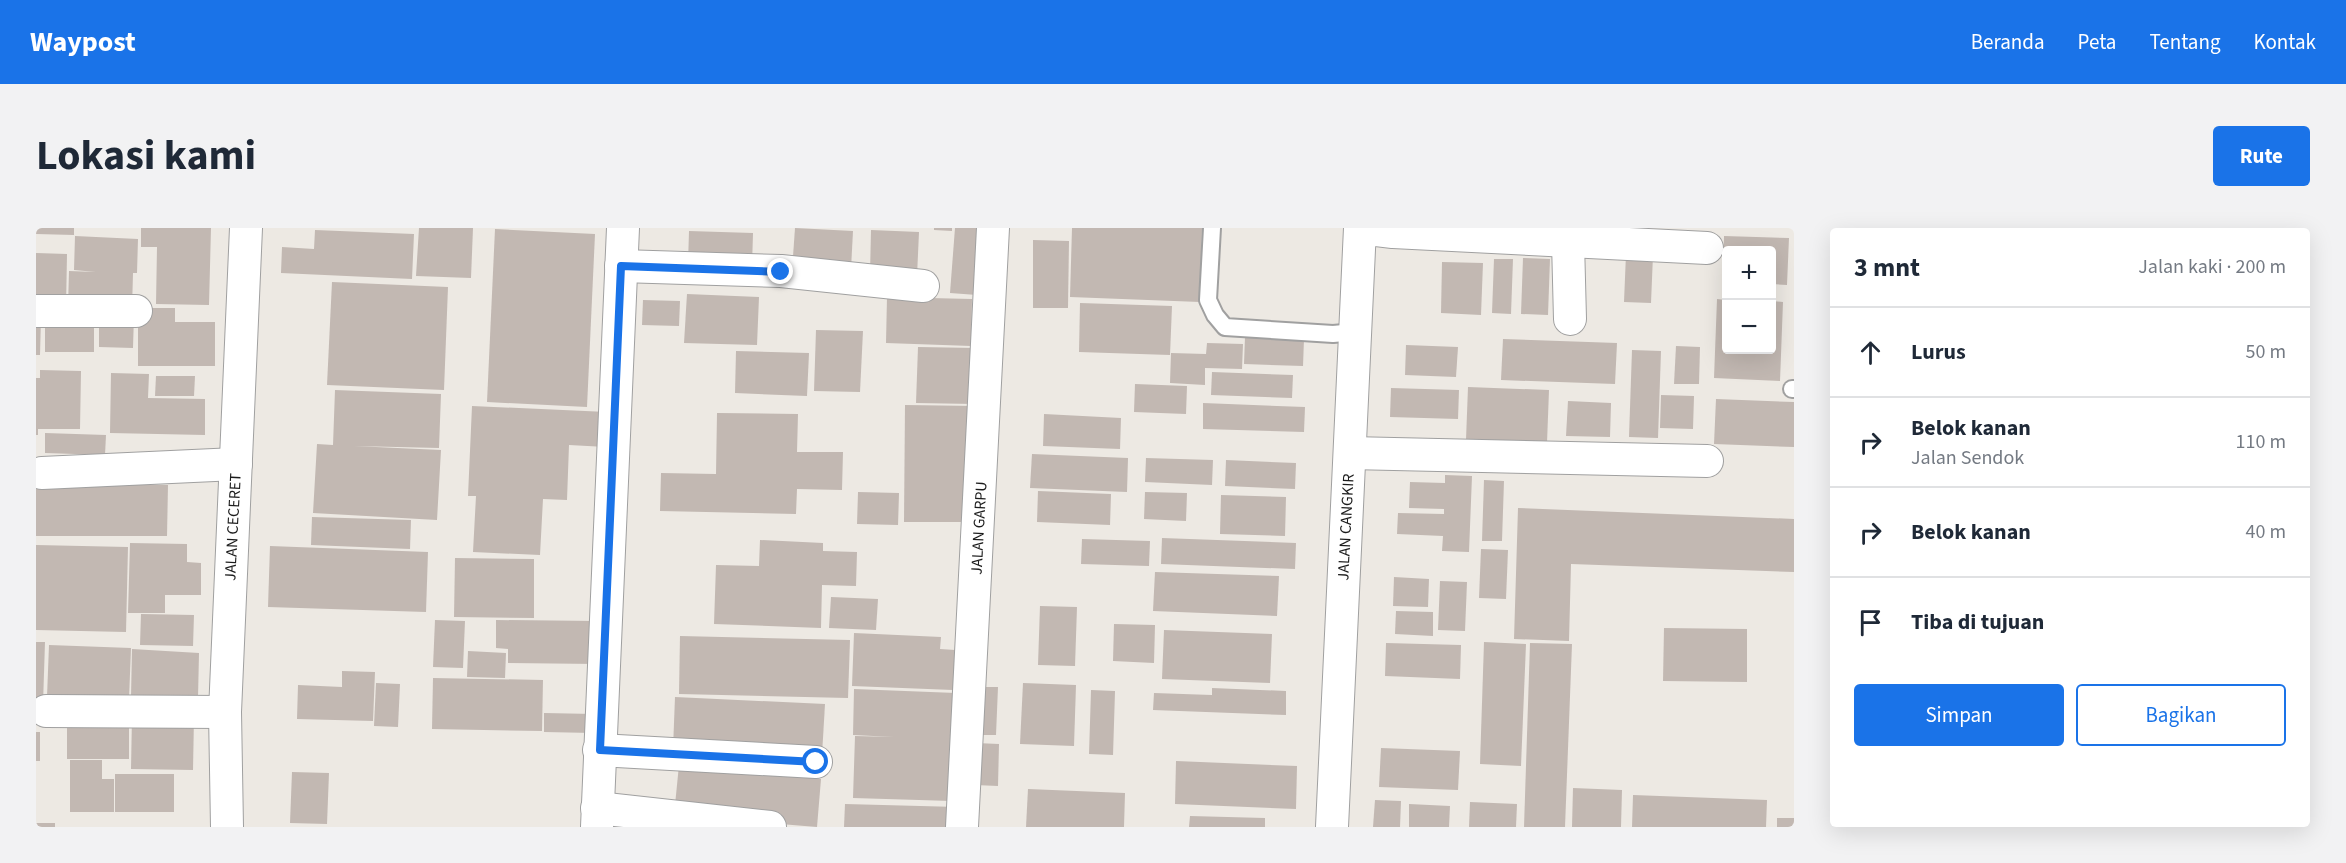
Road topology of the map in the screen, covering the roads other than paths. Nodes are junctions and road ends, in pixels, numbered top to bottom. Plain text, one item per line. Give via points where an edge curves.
1 (246, 228) edge
2 (623, 228) edge
3 (993, 228) edge
4 (1212, 228) edge
5 (1360, 228) edge
6 (1568, 242) junction
7 (1707, 248) dead end
8 (621, 266) junction
9 (923, 286) dead end
10 (36, 311) edge
11 (136, 311) dead end
12 (1570, 319) dead end
13 (1355, 332) junction
14 (1350, 453) junction
15 (1707, 461) dead end
16 (236, 464) junction
17 (42, 473) dead end
18 (46, 711) dead end
19 (225, 712) junction
20 (600, 750) junction
21 (816, 762) dead end
22 (597, 817) edge
23 (228, 827) edge
24 (770, 827) edge
25 (962, 827) edge
26 (1332, 827) edge

1 - 16 street, JALAN CECERET
2 - 8 street
3 - 25 street, JALAN GARPU
4 - 13 lane via 1208,300 1225,327
5 - 6 street
5 - 13 street, JALAN CANGKIR
6 - 7 street
6 - 12 street
8 - 9 street via 781,272
8 - 20 street
10 - 11 street
13 - 14 street, JALAN CANGKIR
14 - 15 street
14 - 26 street, JALAN CANGKIR
16 - 17 street
16 - 19 street, JALAN CECERET
18 - 19 street
19 - 23 street, JALAN CECERET
20 - 21 street
20 - 22 street
22 - 24 street

